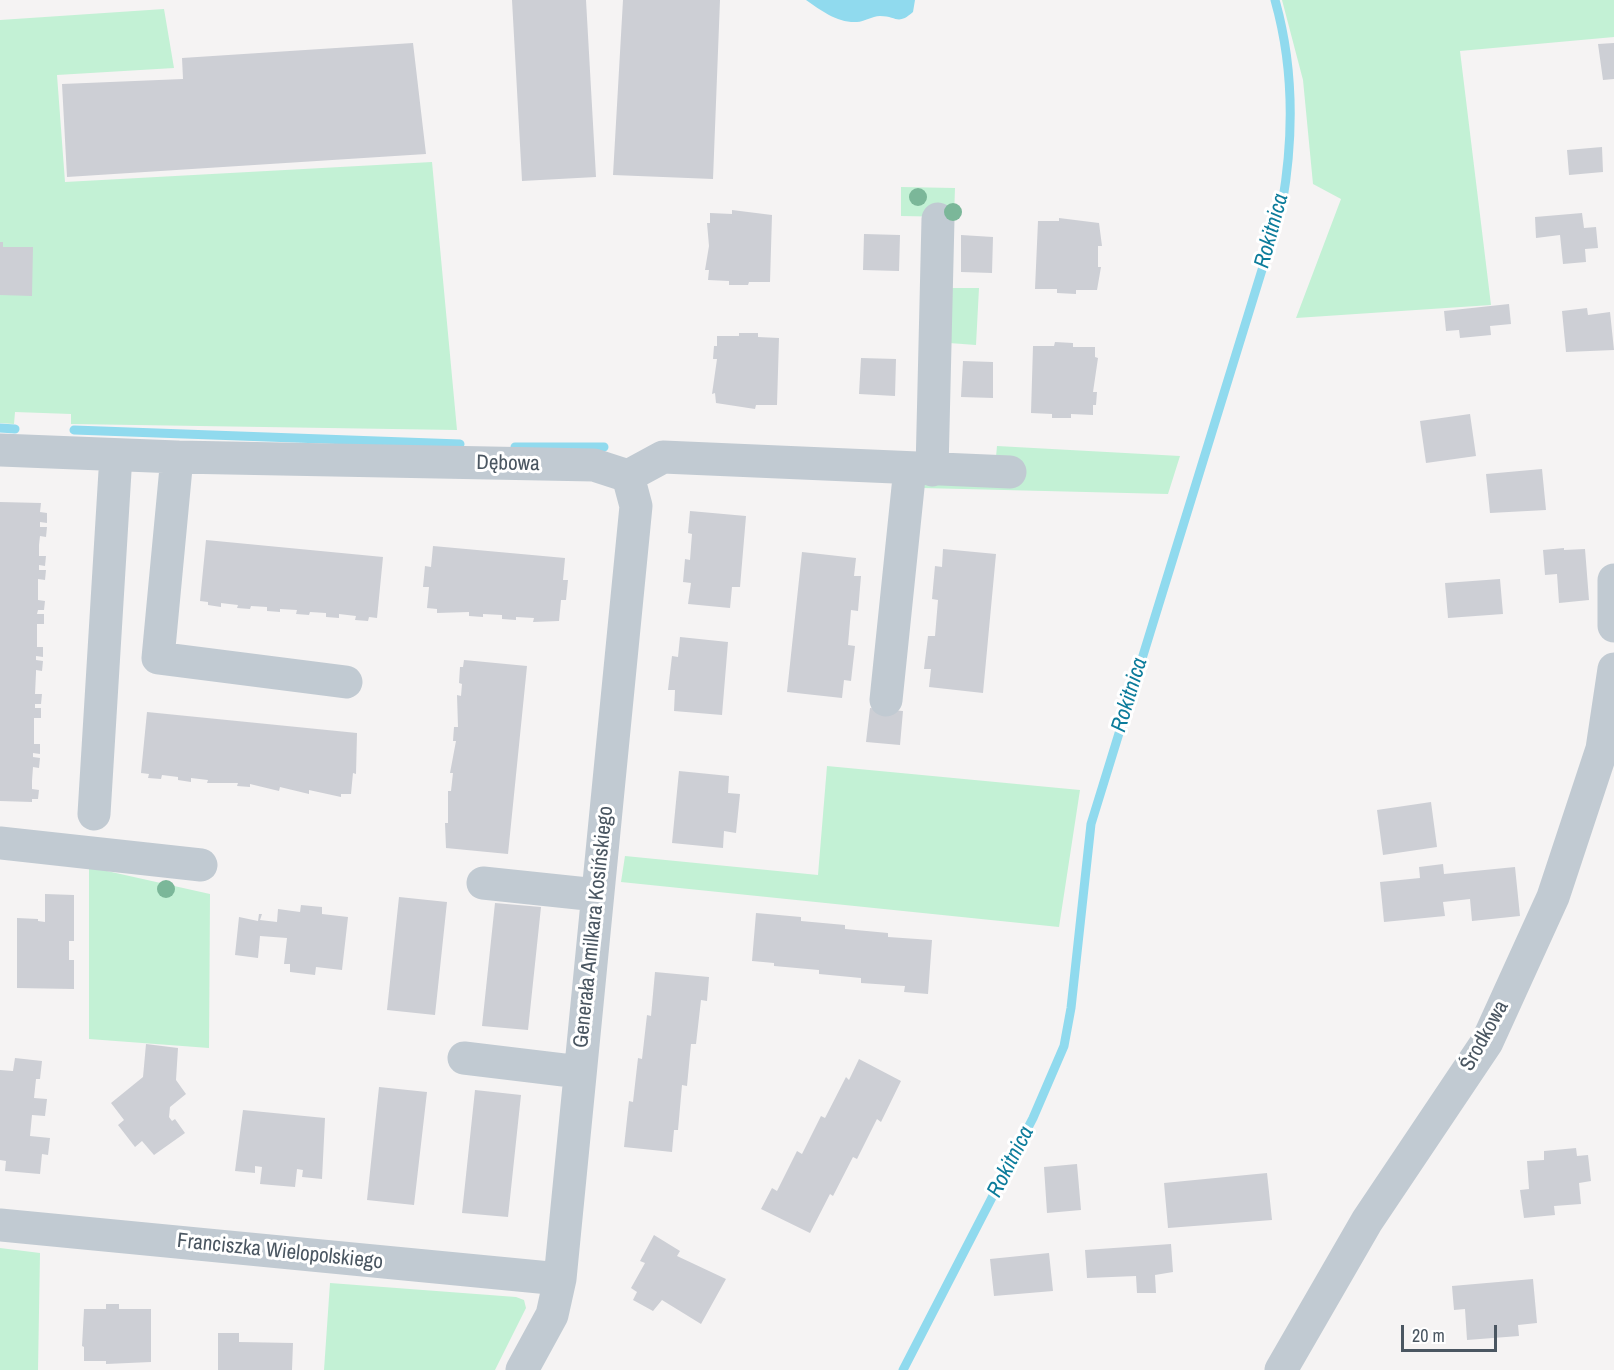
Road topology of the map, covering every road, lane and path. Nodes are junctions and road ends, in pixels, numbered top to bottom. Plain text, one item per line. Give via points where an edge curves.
1 (938, 219) dead end
2 (0, 450) edge
3 (116, 455) junction
4 (177, 458) junction
5 (921, 469) junction
6 (1010, 472) dead end
7 (628, 476) junction
8 (1614, 580) edge
9 (1614, 626) edge
10 (1614, 669) edge
11 (346, 682) dead end
12 (886, 700) dead end
13 (1608, 748) edge
14 (94, 814) dead end
15 (0, 843) edge
16 (201, 865) dead end
17 (483, 882) dead end
18 (597, 895) junction
19 (464, 1058) dead end
20 (580, 1072) junction
21 (0, 1225) edge
22 (560, 1279) junction
23 (522, 1370) edge
24 (1281, 1370) edge

1 - 5 street
2 - 3 street, Dębowa
3 - 4 street, Dębowa
3 - 14 street
4 - 7 street, Dębowa via 594,465
4 - 11 street via 158,658
5 - 6 street
5 - 7 street via 663,458
5 - 12 street
7 - 18 street, Generała Amilkara Kosińskiego via 636,506
8 - 9 street
10 - 13 street, Środkowa
13 - 24 street, Środkowa via 1553,897 1486,1042 1367,1221
15 - 16 street
17 - 18 street
18 - 20 street, Generała Amilkara Kosińskiego
19 - 20 street
20 - 22 street, Generała Amilkara Kosińskiego
21 - 22 street, Franciszka Wielopolskiego
22 - 23 street, Generała Amilkara Kosińskiego via 552,1315

